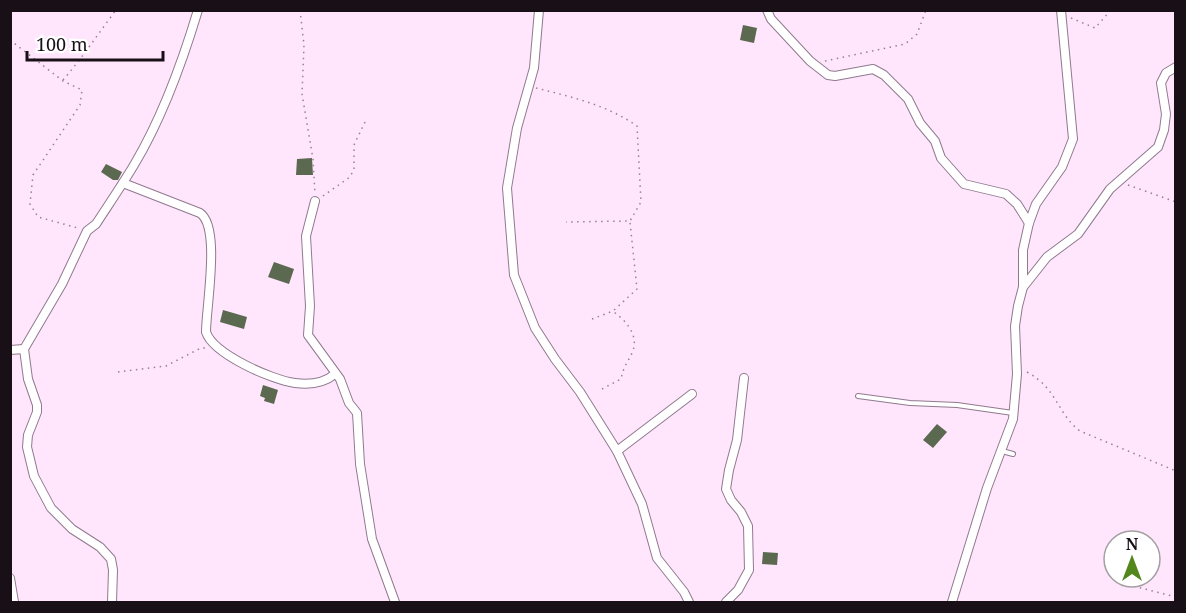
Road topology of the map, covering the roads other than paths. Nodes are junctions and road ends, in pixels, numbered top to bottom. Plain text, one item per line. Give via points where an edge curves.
1 (539, 10) edge
2 (768, 10) edge
3 (198, 11) edge
4 (1061, 13) edge
5 (1176, 67) edge
6 (123, 183) junction
7 (315, 201) road end
8 (1029, 223) junction
9 (1023, 287) junction
10 (24, 349) junction
11 (10, 350) edge
12 (335, 374) junction
13 (744, 378) dead end
14 (692, 394) dead end
15 (858, 396) dead end
16 (1014, 413) junction
17 (617, 451) junction
18 (1001, 451) junction
19 (1013, 454) dead end
20 (10, 578) edge
21 (14, 603) edge
22 (112, 603) edge
23 (395, 603) edge
24 (689, 603) edge
25 (726, 603) edge
26 (952, 603) edge

1 - 17 street via 534,68 517,128 507,188 514,275 535,328
2 - 8 street via 771,19 810,61 831,76 873,69 884,75 908,99 935,141 941,158 964,184 1006,195
3 - 6 street via 158,115
4 - 8 street via 1073,139 1062,167 1036,204
5 - 9 street via 1166,73 1161,83 1166,114 1158,147 1110,189 1078,234 1047,257
6 - 10 street via 87,231
6 - 12 street via 207,219 211,269 208,338 227,354 292,382 308,384
7 - 12 street via 306,237 309,335
8 - 9 street via 1023,250
9 - 16 street via 1015,326
10 - 11 street
10 - 22 street via 37,412 27,444 34,476 61,520 111,559
12 - 23 street via 357,413 360,464 372,539
13 - 25 street via 737,440 726,489 748,526 749,570
14 - 17 street
15 - 16 lane
16 - 18 street
17 - 24 street via 642,504 657,558
18 - 19 lane
18 - 26 street
20 - 21 street

